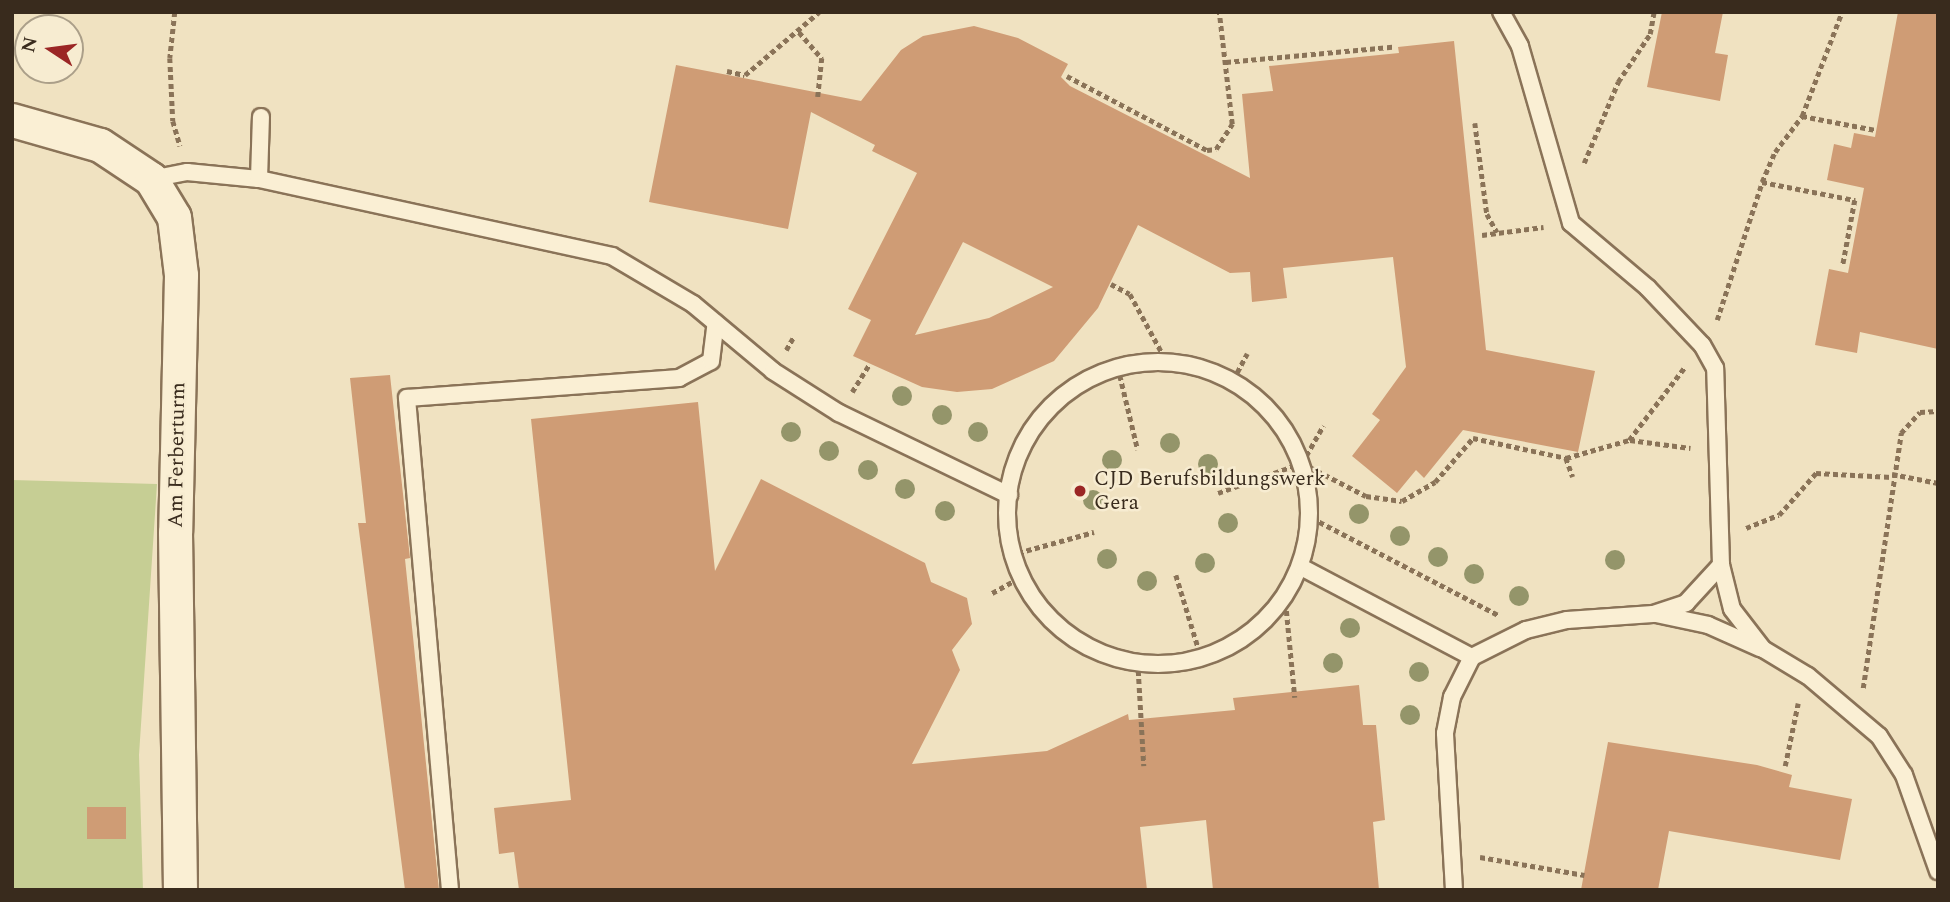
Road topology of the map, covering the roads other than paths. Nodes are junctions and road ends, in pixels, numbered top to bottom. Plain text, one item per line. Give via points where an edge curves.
1 (1501, 12) edge
2 (261, 117) dead end
3 (12, 120) edge
4 (151, 179) junction
5 (259, 179) junction
6 (716, 323) junction
7 (1009, 495) junction
8 (1721, 565) junction
9 (1301, 566) junction
10 (1653, 614) junction
11 (1763, 649) junction
12 (1472, 657) junction
13 (1938, 871) edge
14 (180, 890) edge
15 (450, 890) edge
16 (1454, 890) edge

1 - 8 lane via 1520,46 1571,223 1648,288 1702,345 1715,368
2 - 5 lane
3 - 4 street, Am Ferberturm via 100,145
4 - 5 lane via 187,172
4 - 14 street, Am Ferberturm via 174,217 181,275 175,532
5 - 6 lane via 612,256 693,303
6 - 7 lane via 773,371 839,413
6 - 15 lane via 711,361 679,378 407,398
7 - 9 lane via 1010,555 1019,578 1054,626 1116,661 1184,664 1238,643 1285,594
7 - 9 lane via 1008,481 1031,428 1061,395 1118,366 1167,360 1233,380 1274,414 1302,463 1312,518
8 - 10 lane via 1686,603
8 - 11 lane via 1732,609
9 - 12 lane
10 - 11 lane via 1708,625
10 - 12 lane via 1609,614 1527,630
11 - 13 lane via 1856,712 1904,775
12 - 16 lane via 1452,696 1445,733

